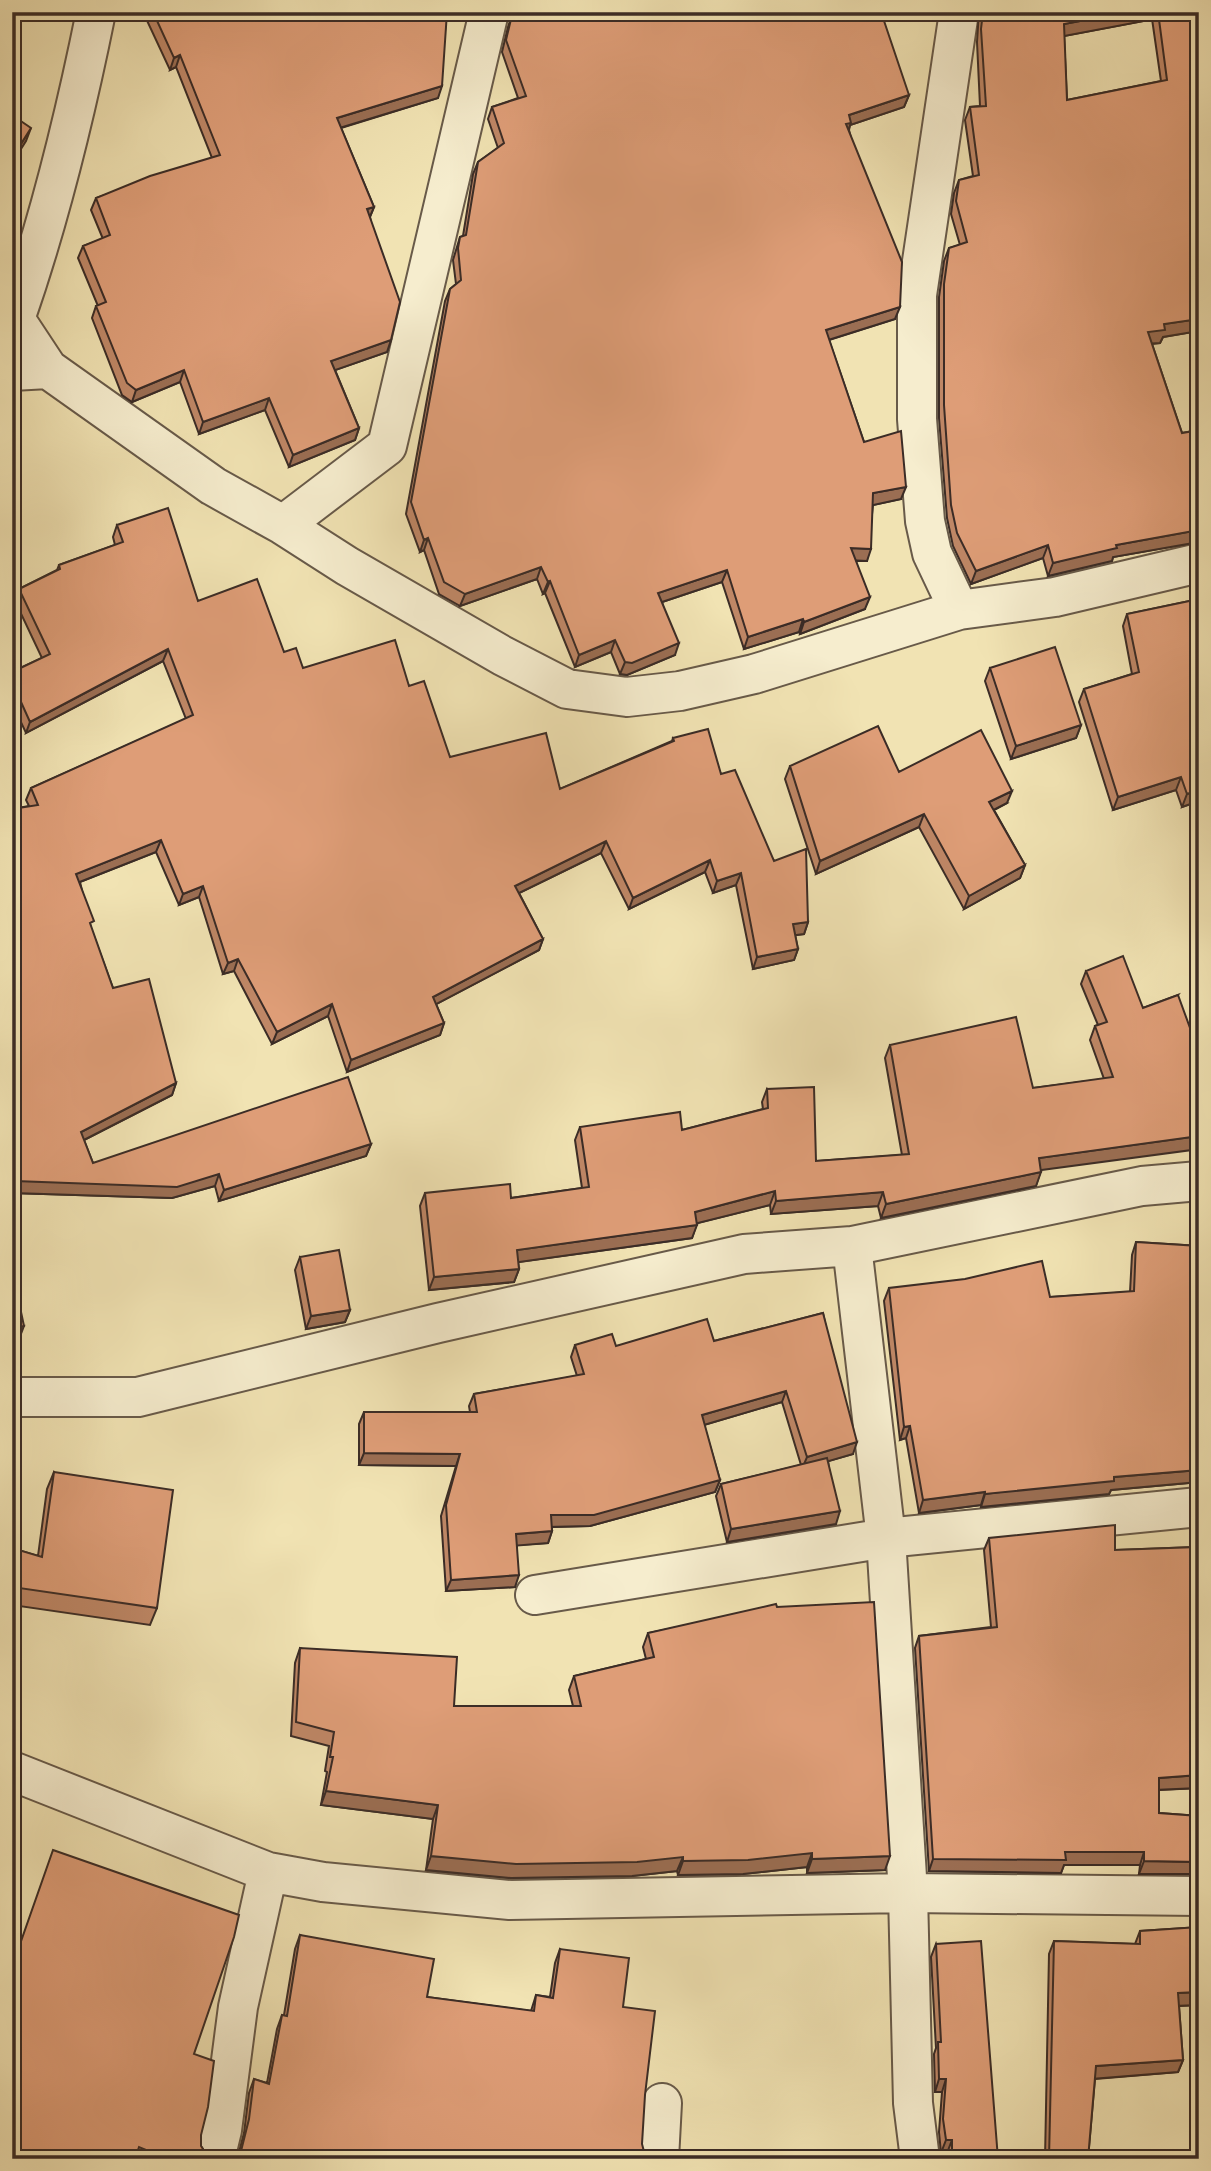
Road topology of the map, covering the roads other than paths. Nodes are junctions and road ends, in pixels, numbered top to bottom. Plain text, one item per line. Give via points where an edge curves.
1 (96, 12) edge
2 (489, 12) edge
3 (959, 12) edge
4 (13, 322) edge
5 (30, 370) edge
6 (283, 525) junction
7 (1199, 563) edge
8 (959, 610) junction
9 (1199, 1181) edge
10 (852, 1246) junction
11 (12, 1397) edge
12 (1199, 1507) edge
13 (886, 1538) junction
14 (535, 1595) dead end
15 (12, 1772) edge
16 (268, 1872) junction
17 (908, 1893) junction
18 (1199, 1896) edge
19 (662, 2103) dead end
20 (215, 2159) edge
21 (659, 2159) edge
22 (920, 2159) edge

1 - 4 street via 54,194
2 - 6 street via 387,446
3 - 8 street via 917,295 917,419 932,553
4 - 5 street
5 - 6 street
6 - 8 street via 566,689 627,697 680,691 754,674
7 - 8 street via 1055,597
9 - 10 street via 1142,1186
10 - 11 street via 744,1254 138,1397
10 - 13 street
12 - 13 street
13 - 14 street
13 - 17 street
15 - 16 street
16 - 17 street via 323,1882 510,1899
16 - 20 street via 238,2007
17 - 18 street
17 - 22 street via 913,2103
19 - 21 street

